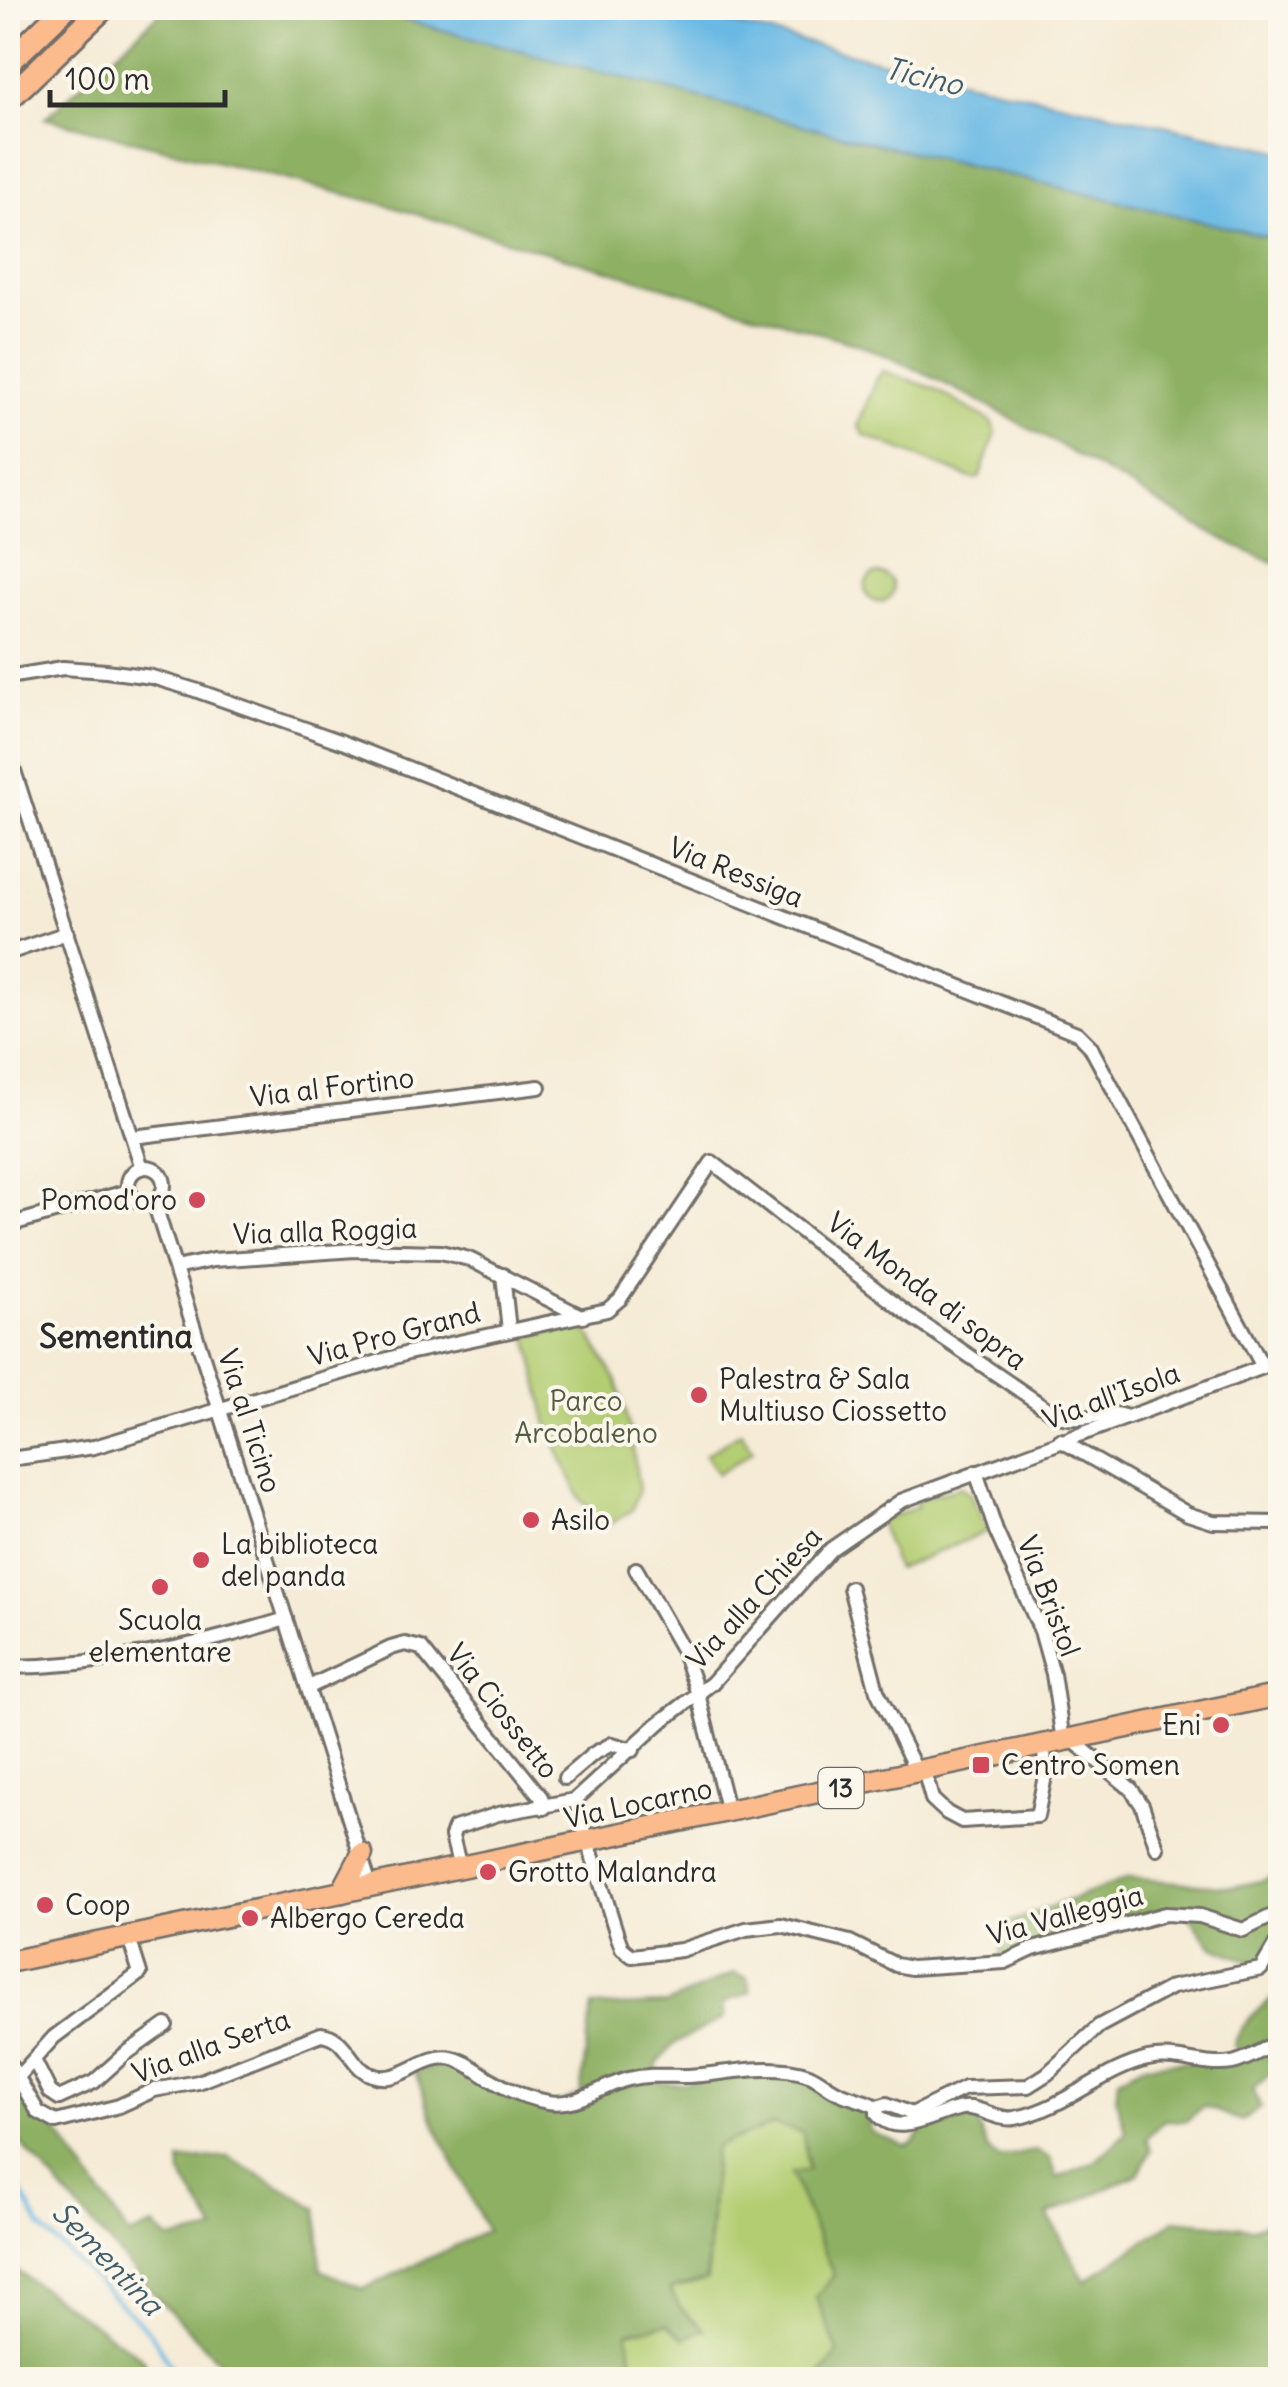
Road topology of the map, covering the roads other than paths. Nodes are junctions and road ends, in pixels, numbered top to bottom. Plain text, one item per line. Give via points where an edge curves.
1 (64, 8) edge
2 (102, 8) edge
3 (8, 62) edge
4 (8, 99) edge
5 (8, 677) edge
6 (8, 752) edge
7 (67, 933) junction
8 (8, 953) edge
9 (538, 1087) dead end
10 (132, 1137) junction
11 (142, 1168) junction
12 (129, 1191) junction
13 (154, 1202) junction
14 (8, 1225) edge
15 (175, 1268) junction
16 (503, 1276) junction
17 (583, 1317) junction
18 (510, 1330) junction
19 (1263, 1367) joint
20 (220, 1410) junction
21 (1124, 1418) junction
22 (1060, 1440) junction
23 (10, 1458) edge
24 (976, 1472) junction
25 (1280, 1523) edge
26 (636, 1569) dead end
27 (850, 1588) dead end
28 (286, 1620) junction
29 (8, 1667) edge
30 (309, 1687) junction
31 (698, 1694) junction
32 (1280, 1695) edge
33 (1059, 1741) junction
34 (633, 1750) junction
35 (920, 1771) junction
36 (566, 1778) dead end
37 (575, 1800) junction
38 (544, 1808) junction
39 (728, 1812) junction
40 (589, 1841) junction
41 (1157, 1848) dead end
42 (362, 1854) junction
43 (460, 1868) junction
44 (370, 1885) junction
45 (342, 1892) junction
46 (1280, 1912) edge
47 (1280, 1937) edge
48 (129, 1938) junction
49 (8, 1962) edge
50 (166, 2025) dead end
51 (1280, 2041) edge
52 (8, 2060) edge
53 (34, 2060) junction
54 (18, 2077) junction
55 (877, 2107) junction

1 - 3 highway
2 - 4 highway
5 - 19 street, Via Ressiga via 76,668 178,685 342,742 1077,1033 1090,1046
6 - 7 street
7 - 8 street
7 - 10 street
9 - 10 street, Via al Fortino
10 - 11 street
11 - 12 street via 131,1177
11 - 13 street via 163,1179
12 - 13 street via 139,1202
12 - 14 street
13 - 15 street, Via al Ticino
15 - 16 street, Via alla Roggia via 354,1250 450,1254
15 - 20 street, Via al Ticino
16 - 17 street, Via alla Roggia
16 - 18 street
17 - 18 street, Via Pro Grand
17 - 21 street, Via Monda di sopra via 615,1305 712,1162 908,1314 1056,1415
18 - 20 street, Via Pro Grand via 378,1361
19 - 21 street, Via all'Isola
20 - 23 street, Via Pro Grand via 94,1447
20 - 28 street, Via al Ticino
21 - 22 street, Via all'Isola
22 - 24 street, Via all'Isola
22 - 25 street via 1188,1514 1213,1522
24 - 31 street, Via alla Chiesa via 910,1496 848,1534
24 - 33 street, Via Bristol via 1041,1631
26 - 31 street via 677,1639
27 - 35 street via 877,1691
28 - 29 street via 131,1658
28 - 30 street, Via al Ticino
30 - 38 street, Via Ciossetto via 391,1648 416,1646
30 - 42 street, Via al Ticino
31 - 34 street, Via alla Chiesa
31 - 39 street
32 - 33 main road, Via Locarno / 13
33 - 35 main road, Via Locarno / 13
33 - 35 street, Via Bristol via 1037,1816 956,1819 932,1799
33 - 41 street via 1131,1790
34 - 36 street via 612,1744
34 - 37 street, Via alla Chiesa
35 - 39 main road, Via Locarno / 13
37 - 38 street
37 - 40 street
38 - 43 street via 453,1830
39 - 40 main road, Via Locarno / 13
40 - 43 main road, Via Locarno / 13
40 - 46 street, Via Valleggia via 620,1942 636,1957 782,1925 850,1942 901,1967 995,1963 1165,1914 1200,1916 1243,1930
42 - 44 street, Via al Ticino
42 - 45 main road
43 - 44 main road, Via Locarno / 13
44 - 45 main road, Via Locarno / 13
45 - 48 main road, Via Locarno / 13
47 - 55 street via 1261,1969 1172,1988 1099,2026 1036,2083 965,2088 912,2114
48 - 49 main road, Via Locarno / 13
48 - 53 street via 140,1973 68,2025
50 - 53 street via 94,2082 58,2098
51 - 55 street, Via alla Serta via 1229,2064 1143,2060 1017,2117 968,2108 894,2123 879,2118
52 - 54 street, Via alla Serta
53 - 54 street
54 - 55 street, Via alla Serta via 40,2115 64,2121 198,2082 321,2034 338,2040 372,2075 393,2076 448,2057 552,2103 652,2074 747,2070 806,2074

